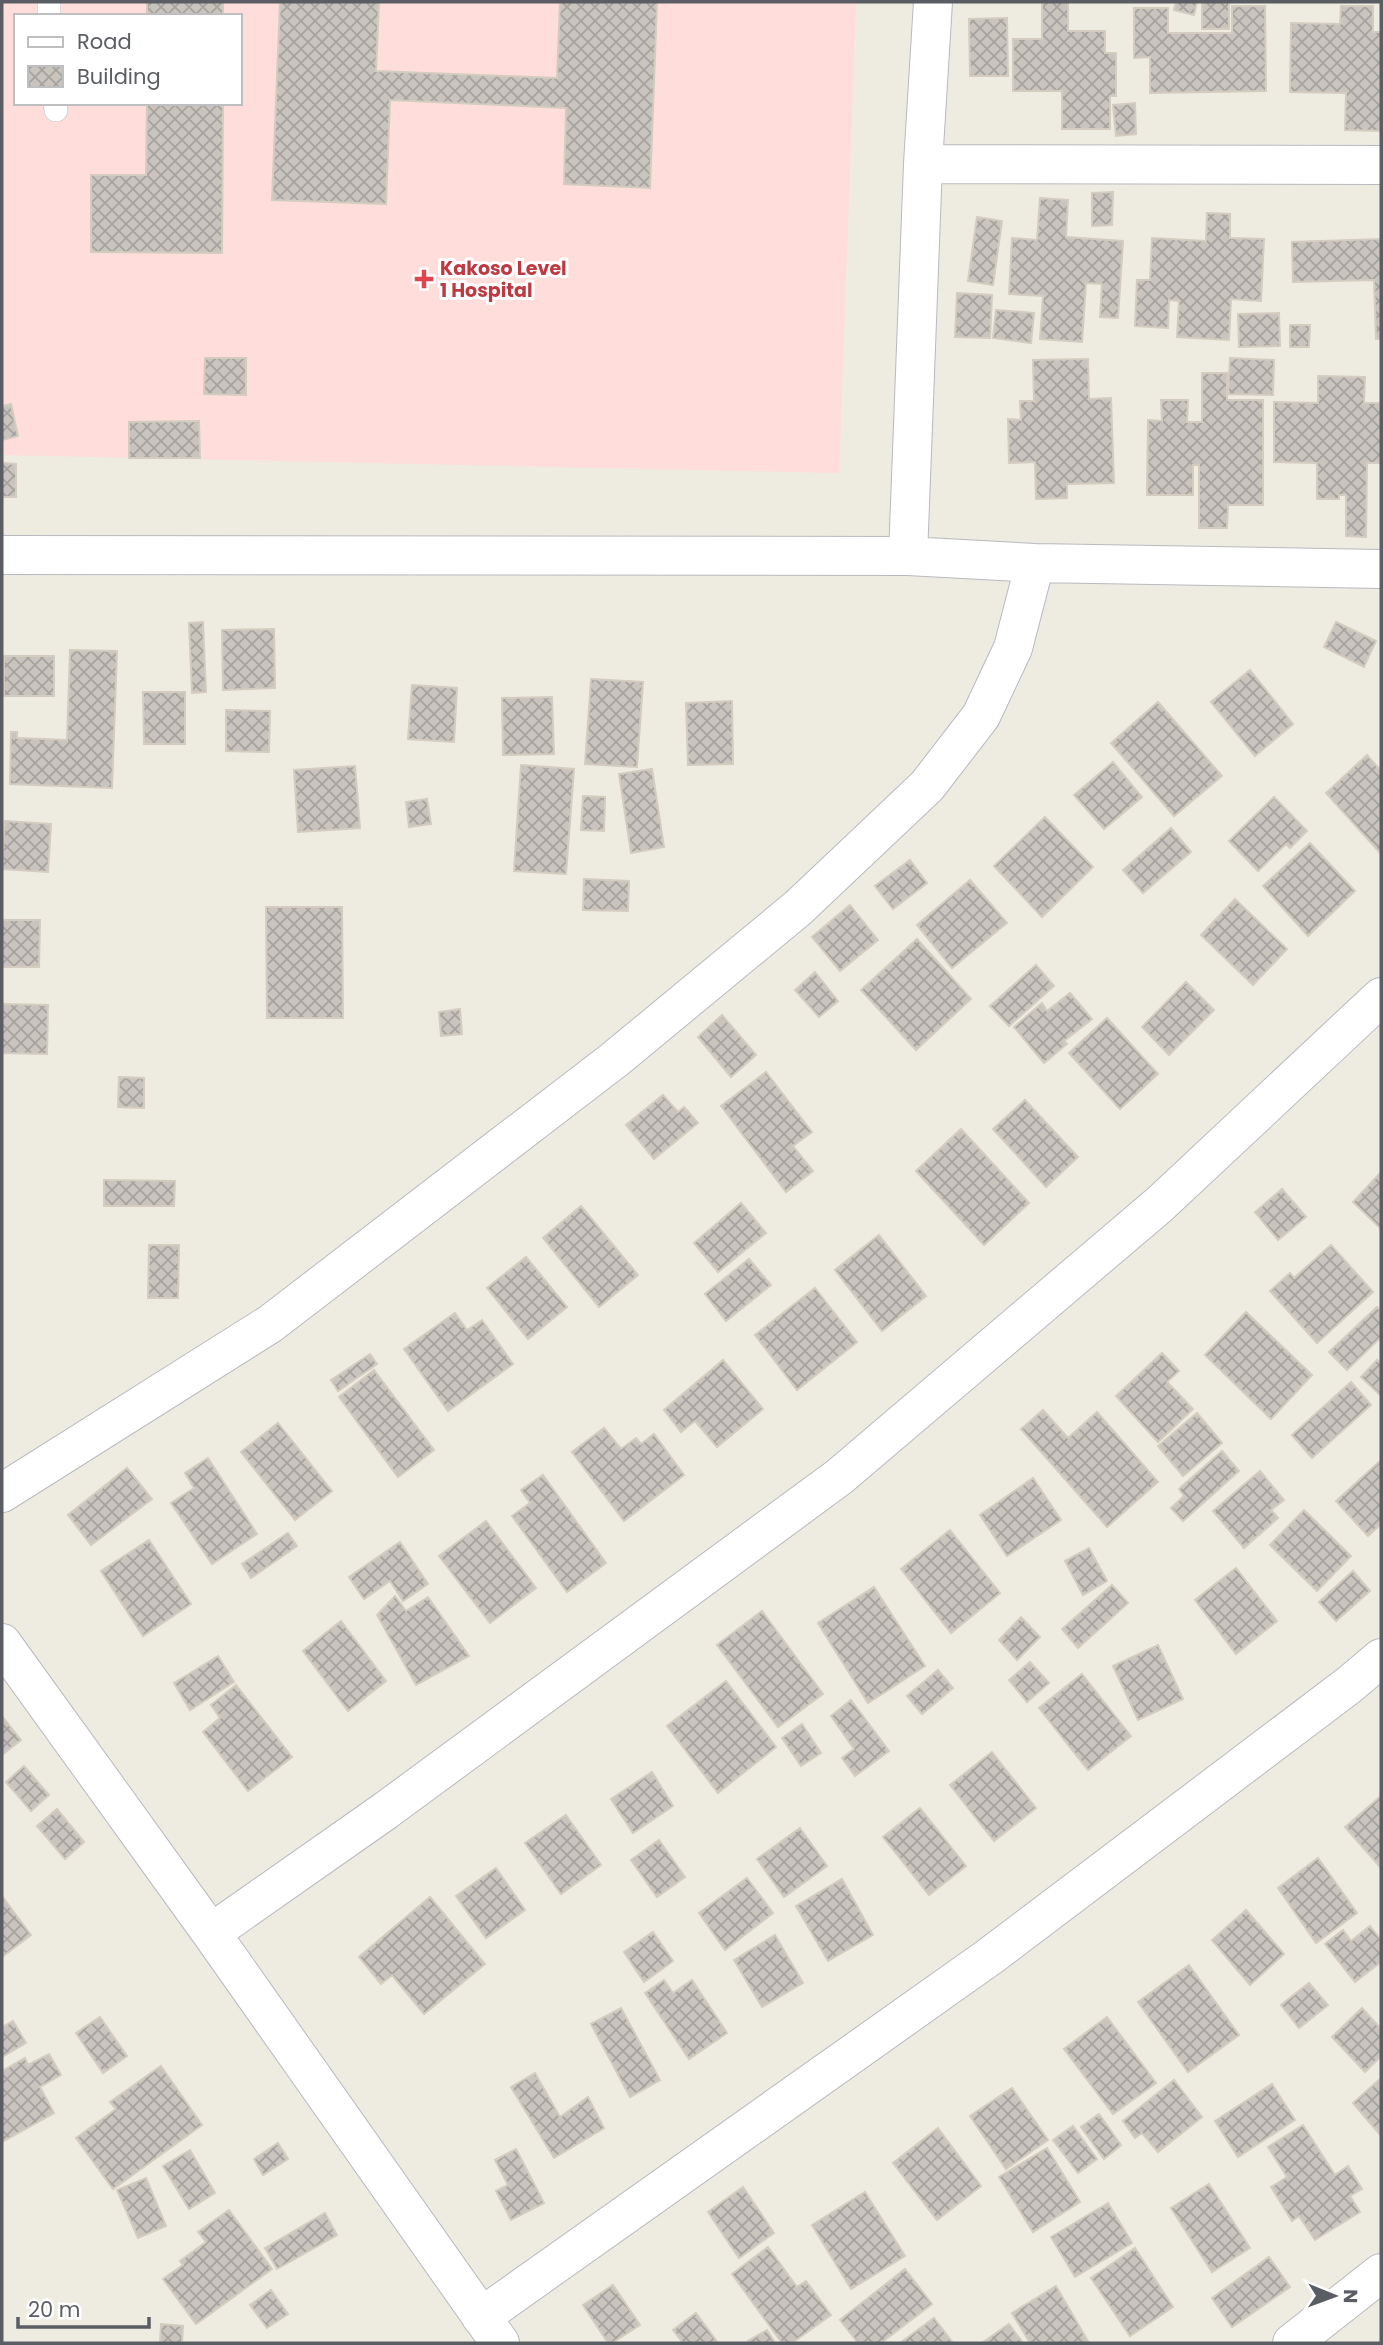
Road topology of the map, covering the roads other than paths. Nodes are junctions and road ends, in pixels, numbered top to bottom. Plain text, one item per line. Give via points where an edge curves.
1 (933, 2) edge
2 (923, 164) junction
3 (1381, 165) edge
4 (2, 555) edge
5 (908, 556) junction
6 (1035, 563) junction
7 (1381, 569) edge
8 (1381, 997) edge
9 (2, 1493) edge
10 (2, 1643) edge
11 (1381, 1658) edge
12 (211, 1933) junction
13 (1381, 2273) edge
14 (491, 2330) edge
15 (1292, 2343) edge

1 - 2 street
2 - 3 street
2 - 5 street
4 - 5 street
5 - 6 street
6 - 7 street
6 - 9 street via 1013,648 981,716 927,786 798,908 614,1060 270,1324
8 - 12 street via 1160,1204 839,1477 385,1811
10 - 12 street
11 - 14 street
12 - 14 street
13 - 15 street

